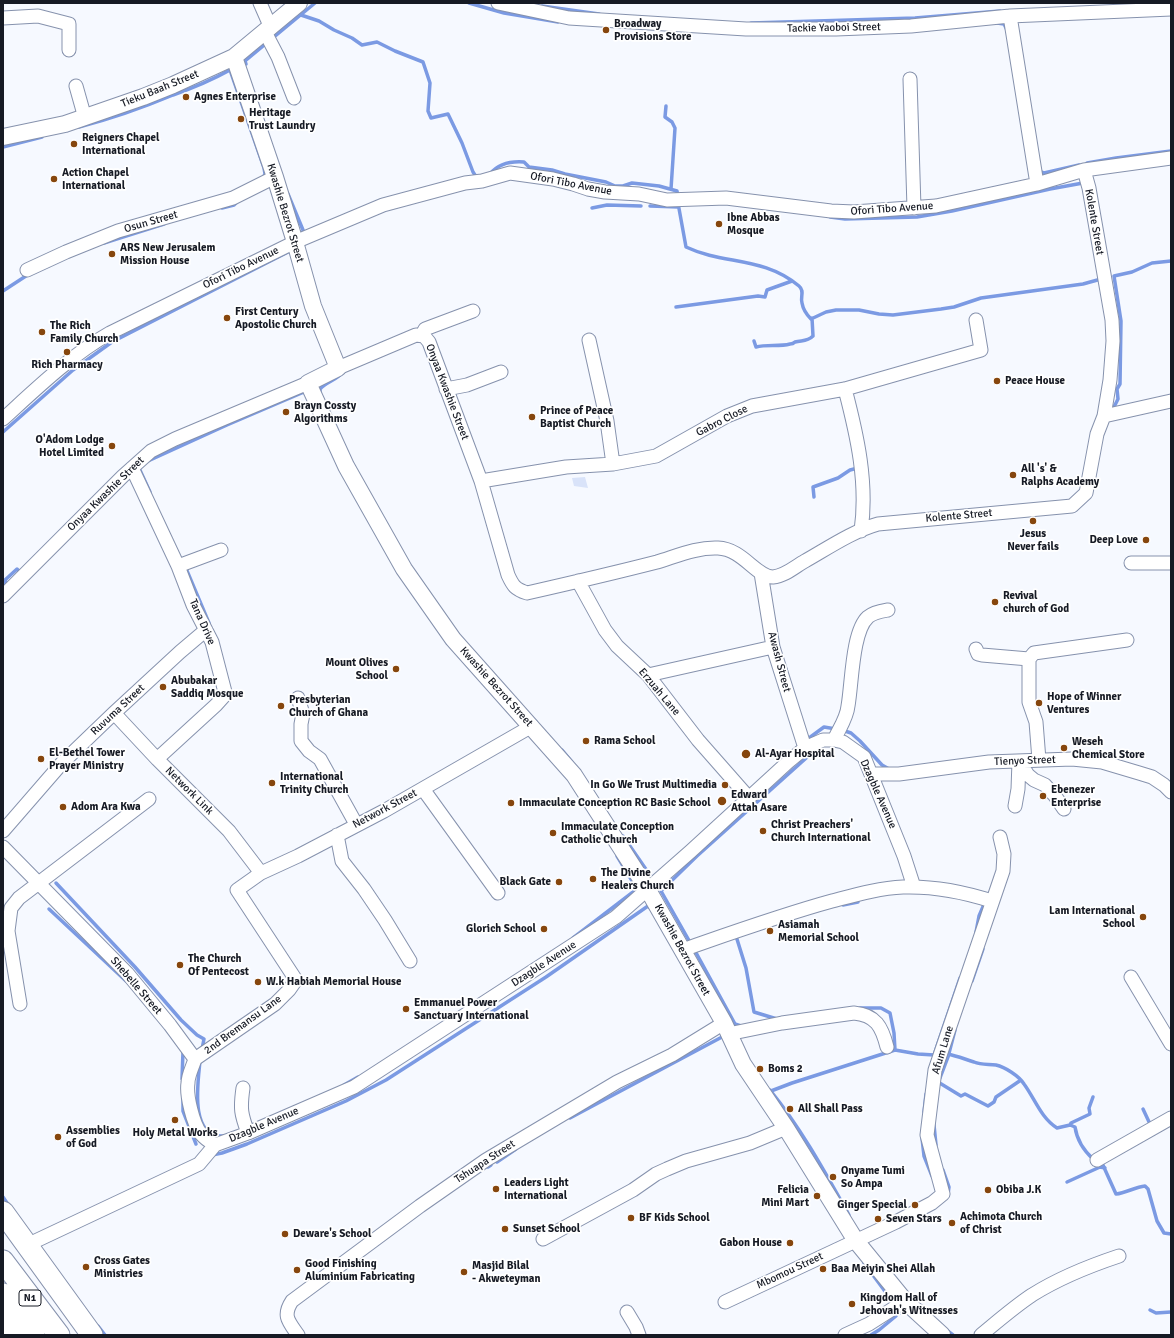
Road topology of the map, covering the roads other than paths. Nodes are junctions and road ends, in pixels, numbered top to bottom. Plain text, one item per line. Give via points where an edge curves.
1 (260, 3) edge
2 (299, 3) edge
3 (498, 3) edge
4 (1171, 9) edge
5 (1010, 16) junction
6 (3, 18) edge
7 (268, 30) junction
8 (69, 50) dead end
9 (234, 57) junction
10 (910, 79) dead end
11 (76, 86) dead end
12 (294, 98) dead end
13 (85, 118) junction
14 (3, 137) edge
15 (1171, 158) edge
16 (1084, 170) junction
17 (275, 177) junction
18 (1037, 184) junction
19 (914, 208) junction
20 (295, 242) junction
21 (28, 270) dead end
22 (473, 311) dead end
23 (976, 320) dead end
24 (424, 336) junction
25 (589, 340) dead end
26 (338, 368) junction
27 (501, 372) dead end
28 (308, 383) junction
29 (446, 389) junction
30 (845, 389) junction
31 (1171, 402) edge
32 (1104, 416) junction
33 (3, 419) edge
34 (613, 464) junction
35 (132, 468) junction
36 (481, 481) junction
37 (861, 531) junction
38 (221, 550) dead end
39 (1131, 563) dead end
40 (1171, 563) edge
41 (178, 566) junction
42 (762, 573) junction
43 (578, 581) junction
44 (3, 596) edge
45 (888, 610) dead end
46 (206, 630) junction
47 (1127, 640) dead end
48 (773, 647) junction
49 (976, 649) dead end
50 (1029, 659) junction
51 (648, 675) junction
52 (298, 698) dead end
53 (114, 713) junction
54 (532, 726) junction
55 (834, 740) junction
56 (805, 748) junction
57 (157, 759) junction
58 (1039, 760) junction
59 (1019, 761) junction
60 (872, 774) junction
61 (423, 789) junction
62 (1171, 792) edge
63 (749, 798) junction
64 (149, 799) dead end
65 (1015, 806) dead end
66 (1064, 809) dead end
67 (356, 824) junction
68 (3, 831) edge
69 (337, 835) junction
70 (1000, 837) dead end
71 (3, 847) edge
72 (261, 873) junction
73 (39, 884) junction
74 (914, 887) junction
75 (236, 890) joint
76 (648, 890) junction
77 (498, 893) dead end
78 (992, 901) junction
79 (682, 950) junction
80 (410, 961) dead end
81 (1131, 977) dead end
82 (20, 1004) dead end
83 (726, 1028) junction
84 (1171, 1044) edge
85 (887, 1047) dead end
86 (195, 1058) junction
87 (243, 1088) dead end
88 (1171, 1118) edge
89 (786, 1128) junction
90 (248, 1133) junction
91 (216, 1145) junction
92 (1097, 1160) dead end
93 (3, 1212) edge
94 (543, 1239) dead end
95 (856, 1241) junction
96 (27, 1245) junction
97 (1119, 1256) dead end
98 (3, 1261) edge
99 (3, 1294) edge
100 (905, 1301) junction
101 (725, 1302) dead end
102 (627, 1312) dead end
103 (3, 1323) edge
104 (934, 1333) edge
105 (13, 1335) edge
106 (34, 1335) edge
107 (59, 1335) edge
108 (92, 1335) edge
109 (298, 1335) edge
110 (638, 1335) edge
111 (845, 1335) edge
112 (981, 1335) edge

1 - 7 street
2 - 7 street, Tieku Baah Street
3 - 5 street, Tackie Yaoboi Street via 569,18 746,29 911,26
4 - 5 street, Tackie Yaoboi Street
5 - 18 street
6 - 8 street via 38,16 69,24
7 - 9 street, Tieku Baah Street
7 - 12 street
9 - 13 street, Tieku Baah Street via 167,88
9 - 17 street, Kwashie Bezrot Street
10 - 19 street
11 - 13 street
13 - 14 street, Tieku Baah Street
15 - 16 street, Ofori Tibo Avenue
16 - 18 street, Ofori Tibo Avenue
16 - 32 street, Kolente Street via 1112,320 1110,380
17 - 20 street, Kwashie Bezrot Street
17 - 21 street, Osun Street via 233,198 118,231
18 - 19 street, Ofori Tibo Avenue via 936,206
19 - 20 street, Ofori Tibo Avenue via 854,212 738,199 660,199 639,194 605,192 565,181 510,173 383,205
20 - 26 street, Kwashie Bezrot Street via 313,306
20 - 33 street, Ofori Tibo Avenue via 95,342
22 - 24 street via 426,329
23 - 30 street, Gabro Close via 981,350
24 - 26 street, Onyaa Kwashie Street via 416,335
24 - 29 street, Onyaa Kwashie Street via 429,342
25 - 34 street via 607,421
26 - 28 street, Onyaa Kwashie Street
27 - 29 street via 467,385
28 - 35 street, Onyaa Kwashie Street via 174,439 151,451
28 - 54 street, Kwashie Bezrot Street via 346,466 404,569 453,639
29 - 36 street, Onyaa Kwashie Street
30 - 34 street, Gabro Close via 752,406 727,416 656,456
30 - 37 street via 860,456 863,491
31 - 32 street
32 - 37 street, Kolente Street via 1097,434 1086,493 1072,506 878,524
34 - 36 street, Gabro Close via 566,467
35 - 41 street, Tana Drive
35 - 44 street, Onyaa Kwashie Street
36 - 43 street, Onyaa Kwashie Street via 512,584 518,590 527,593
37 - 42 street, Kolente Street via 783,574 774,577
38 - 41 street
39 - 40 street
41 - 46 street, Tana Drive
42 - 43 street, Onyaa Kwashie Street via 742,556 731,551 706,548
42 - 48 street, Awash Street
43 - 51 street, Erzuah Lane via 604,630
45 - 55 street via 869,616 862,626 854,656 848,707
46 - 53 street, Ruvuma Street
46 - 57 street, Tana Drive via 217,657 225,695
47 - 50 street via 1034,653
48 - 51 street
48 - 56 street, Awash Street
49 - 50 street via 978,654 982,655
50 - 58 street via 1029,702 1036,722
51 - 63 street, Erzuah Lane via 698,740
52 - 67 street via 303,714 301,741 320,759
53 - 57 street, Network Link
53 - 68 street, Ruvuma Street via 62,763
54 - 61 street, Network Street
54 - 76 street, Kwashie Bezrot Street via 574,775
55 - 56 street, Dzagble Avenue via 823,740
55 - 60 street, Dzagble Avenue via 843,742 864,757
56 - 63 street, Dzagble Avenue
57 - 72 street, Network Link via 229,831
58 - 59 street, Tienyo Street
58 - 62 street, Tienyo Street via 1072,759 1102,762 1152,778
59 - 60 street, Tienyo Street via 989,762 899,774
59 - 65 street
59 - 66 street via 1028,775 1045,784
60 - 74 street, Dzagble Avenue
61 - 67 street, Network Street
61 - 77 street
63 - 76 street, Dzagble Avenue
64 - 73 street
67 - 69 street, Network Street
69 - 72 street, Network Street
69 - 80 street via 342,860 385,920
70 - 78 street, Afum Lane via 1004,854 1003,871
71 - 73 street, Shebelle Street
72 - 75 street, Network Street
73 - 82 street via 11,908 8,932
73 - 86 street, Shebelle Street via 127,973
74 - 78 street via 968,893
74 - 79 street via 869,892 814,905
75 - 86 street, 2nd Bremansu Lane via 296,980 275,1004
76 - 79 street, Kwashie Bezrot Street
76 - 90 street, Dzagble Avenue via 616,917 354,1087
78 - 95 street, Afum Lane via 935,1070 927,1135 943,1194 932,1203
79 - 83 street, Kwashie Bezrot Street
81 - 84 street
83 - 85 street via 863,1014 872,1017 884,1032
83 - 89 street, Kwashie Bezrot Street via 743,1064
83 - 109 street, Tshuapa Street via 617,1082 486,1160 420,1206 292,1302 287,1309 287,1320
86 - 91 street via 188,1082 191,1109 200,1133
87 - 90 street via 240,1108
88 - 92 street
89 - 94 street via 750,1143 686,1160 656,1174 633,1190
89 - 95 street, Kwashie Bezrot Street
90 - 91 street, Dzagble Avenue
91 - 96 street, Dzagble Avenue via 199,1164
93 - 96 highway
95 - 100 street, Kwashie Bezrot Street
95 - 101 street, Mbomou Street
96 - 108 highway
97 - 112 street via 1061,1279 1032,1295
98 - 107 highway, N1
99 - 106 highway, N1
100 - 104 street, Kwashie Bezrot Street
100 - 111 street via 869,1324
102 - 110 street
103 - 105 highway

